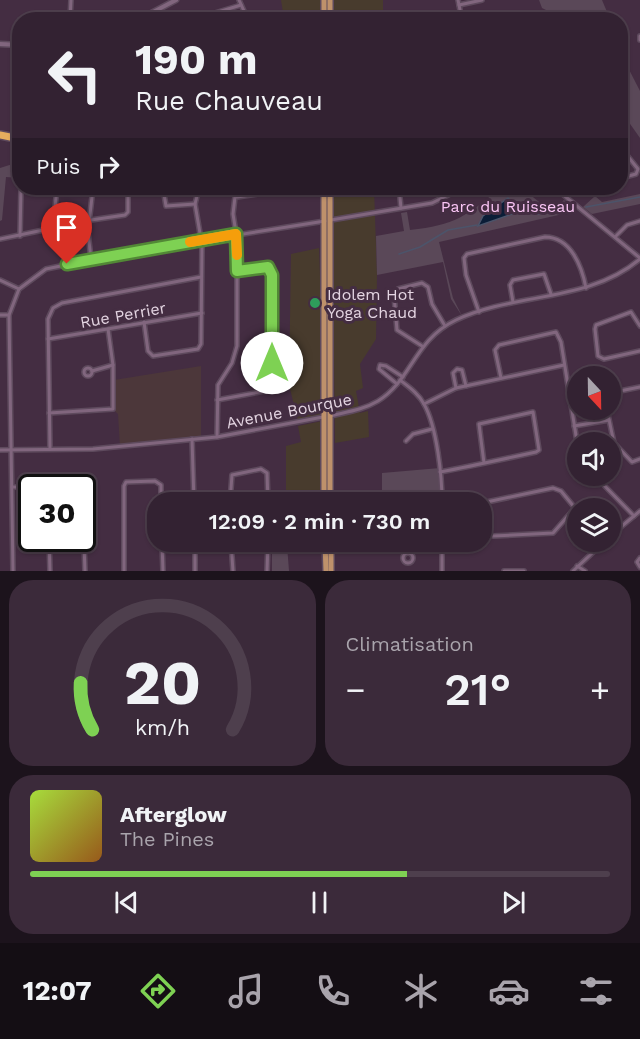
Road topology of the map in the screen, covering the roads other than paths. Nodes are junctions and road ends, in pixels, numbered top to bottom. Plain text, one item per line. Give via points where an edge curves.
1 (176, 0) edge
2 (239, 0) edge
3 (458, 0) edge
4 (482, 0) edge
5 (241, 5) junction
6 (459, 5) junction
7 (153, 12) edge
8 (218, 12) edge
9 (244, 12) edge
10 (460, 12) edge
11 (628, 156) edge
12 (628, 176) edge
13 (21, 195) edge
14 (56, 195) edge
15 (93, 195) edge
16 (128, 195) edge
17 (164, 195) edge
18 (197, 195) edge
19 (250, 195) edge
20 (324, 195) edge
21 (329, 195) edge
22 (400, 195) edge
23 (448, 195) edge
24 (564, 195) edge
25 (236, 197) joint
26 (195, 204) junction
27 (401, 208) junction
28 (91, 220) junction
29 (326, 220) junction
30 (640, 221) edge
31 (236, 234) junction
32 (20, 236) junction
33 (615, 237) junction
34 (0, 239) edge
35 (201, 240) junction
36 (640, 258) edge
37 (91, 259) junction
38 (237, 271) junction
39 (201, 277) junction
40 (0, 280) edge
41 (586, 288) junction
42 (19, 289) junction
43 (551, 294) junction
44 (513, 302) junction
45 (479, 312) junction
46 (202, 314) junction
47 (0, 315) edge
48 (9, 315) junction
49 (144, 322) junction
50 (445, 326) junction
51 (640, 326) edge
52 (108, 329) junction
53 (48, 339) junction
54 (422, 346) junction
55 (640, 351) edge
56 (113, 365) junction
57 (564, 365) junction
58 (92, 371) dead end
59 (501, 378) junction
60 (400, 381) junction
61 (466, 386) junction
62 (640, 387) edge
63 (456, 388) junction
64 (621, 391) edge
65 (217, 400) junction
66 (424, 404) junction
67 (49, 413) junction
68 (326, 417) junction
69 (609, 420) joint
70 (574, 426) junction
71 (432, 429) junction
72 (575, 432) edge
73 (217, 437) junction
74 (192, 439) junction
75 (406, 441) dead end
76 (50, 449) junction
77 (0, 450) edge
78 (11, 450) junction
79 (640, 459) edge
80 (484, 463) junction
81 (440, 472) junction
82 (605, 486) edge
83 (12, 487) junction
84 (18, 487) edge
85 (161, 492) edge
86 (194, 492) edge
87 (231, 492) edge
88 (268, 492) edge
89 (324, 492) edge
90 (330, 492) edge
91 (441, 492) edge
92 (484, 503) edge
93 (640, 511) edge
94 (634, 516) junction
95 (621, 527) edge
96 (49, 552) edge
97 (85, 552) edge
98 (162, 552) edge
99 (195, 552) edge
100 (232, 552) edge
101 (268, 552) edge
102 (328, 552) edge
103 (330, 552) edge
104 (442, 552) edge
105 (592, 552) edge
106 (640, 558) edge
107 (576, 565) junction
108 (640, 567) edge
109 (13, 571) edge
110 (50, 571) edge
111 (86, 571) edge
112 (124, 571) edge
113 (163, 571) edge
114 (195, 571) edge
115 (233, 571) edge
116 (267, 571) edge
117 (326, 571) edge
118 (331, 571) edge
119 (442, 571) edge
120 (504, 571) edge
121 (524, 571) edge
122 (573, 571) edge
123 (585, 571) edge

1 - 7 street
2 - 5 street
3 - 6 street
4 - 6 street
5 - 8 street
5 - 9 street
6 - 10 street
11 - 12 street via 638,169
13 - 32 street
14 - 32 street via 53,228
15 - 28 street
16 - 28 street via 125,215
17 - 26 street via 166,206
18 - 26 street
19 - 25 street
20 - 29 main road
21 - 29 main road
22 - 27 street
23 - 27 street via 434,202
24 - 33 street
25 - 31 street
26 - 35 street
27 - 29 street
28 - 37 street
29 - 31 street
29 - 68 main road
30 - 33 street via 627,225
31 - 35 street
31 - 38 street
32 - 34 street
33 - 36 street
35 - 37 street
35 - 39 street
36 - 41 street, Avenue Bourque via 616,276
37 - 42 street via 46,269
38 - 65 street via 237,346 218,385
38 - 65 street via 268,267 272,275 272,386
39 - 46 street
39 - 53 street via 62,303 49,315
40 - 42 street
41 - 43 street, Avenue Bourque
41 - 45 street via 574,254 554,237 467,254 466,275
42 - 48 street
43 - 44 street, Avenue Bourque
43 - 44 street via 544,274 513,280
44 - 45 street, Avenue Bourque
45 - 50 street, Avenue Bourque
46 - 49 street, Rue Perrier
46 - 49 street via 198,349 153,356
47 - 48 street
48 - 78 street
49 - 52 street, Rue Perrier
50 - 54 street, Avenue Bourque
50 - 54 street via 432,304 428,287 422,283 398,289 394,295 397,330
51 - 55 street via 631,312 596,325 595,329 598,356 604,359
52 - 53 street, Rue Perrier
52 - 56 street
53 - 67 street
54 - 60 street, Avenue Bourque
56 - 58 street
56 - 67 street via 113,409
57 - 59 street
57 - 59 street via 559,335 550,332 499,345 495,350
57 - 70 street
59 - 61 street
60 - 60 street via 386,366 380,365 382,374
60 - 66 street
60 - 68 street, Avenue Bourque via 368,406
61 - 63 street
61 - 63 street via 462,370 458,369 453,373
62 - 64 street
63 - 66 street
65 - 73 street
66 - 71 street
67 - 76 street
68 - 73 street, Avenue Bourque
68 - 89 main road
68 - 90 main road
69 - 70 street
69 - 79 street via 614,444 632,462
70 - 72 street
71 - 75 street via 413,434
71 - 81 street
73 - 74 street, Avenue Bourque
74 - 76 street, Avenue Bourque
74 - 86 street
76 - 78 street, Avenue Bourque
77 - 78 street, Avenue Bourque
78 - 83 street
80 - 80 street via 539,450 532,412 479,424
80 - 81 street
81 - 91 street
82 - 94 street
83 - 84 street
83 - 109 street
85 - 112 street via 161,485 155,481 124,486
87 - 88 street via 232,475 261,469 267,473
92 - 92 street via 553,488 576,508 553,533 493,536 485,531
93 - 94 street
94 - 95 street
96 - 110 street
97 - 111 street
98 - 113 street
99 - 114 street
100 - 115 street
101 - 116 street
102 - 117 main road
103 - 118 main road
104 - 119 street
105 - 107 street
106 - 108 street
107 - 122 street
107 - 123 street
120 - 121 street

